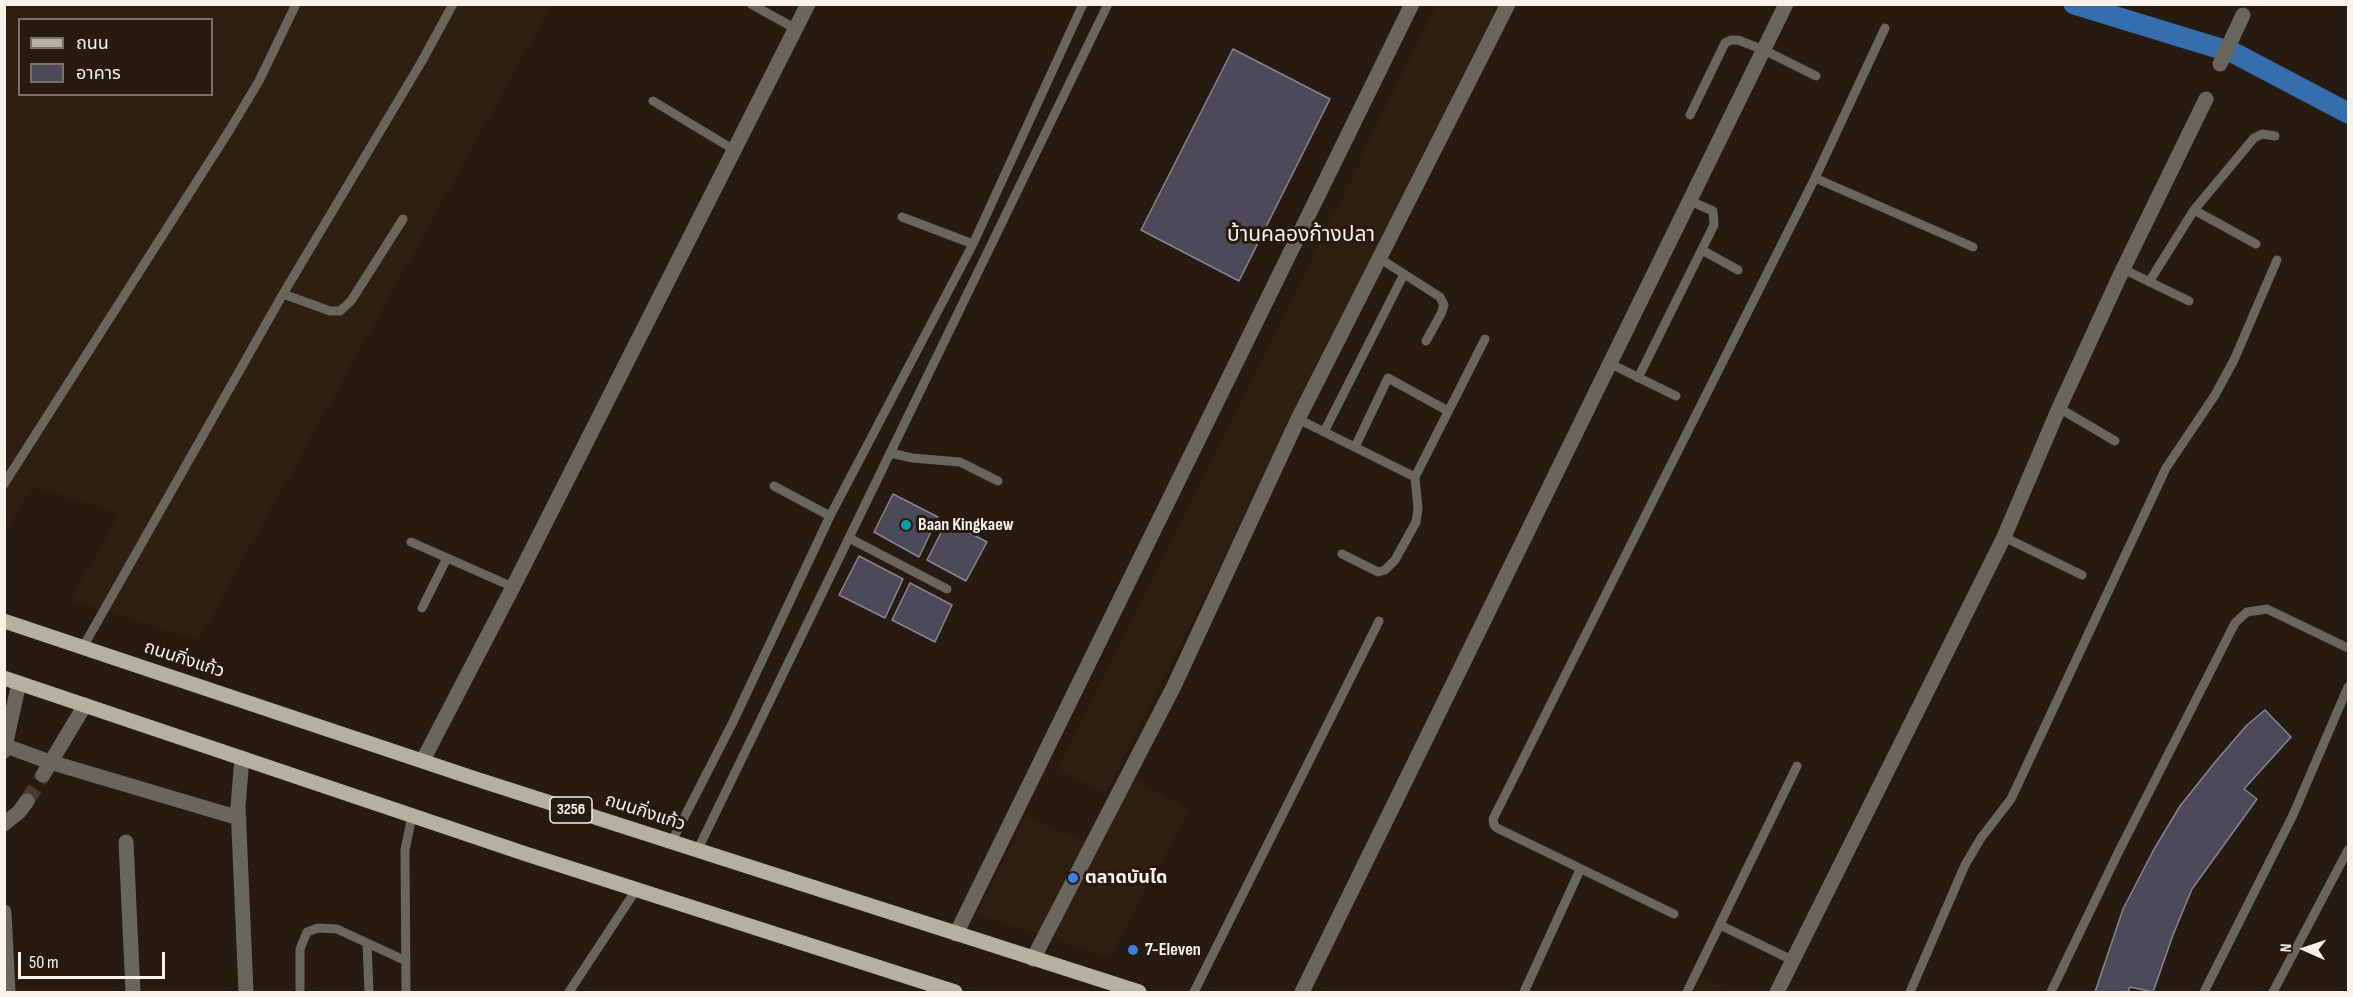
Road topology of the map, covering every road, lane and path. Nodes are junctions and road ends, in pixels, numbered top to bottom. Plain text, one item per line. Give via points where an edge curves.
1 (297, 4) edge
2 (453, 4) edge
3 (751, 4) edge
4 (808, 4) edge
5 (1083, 4) edge
6 (1108, 4) edge
7 (1412, 4) edge
8 (1508, 4) edge
9 (1786, 4) edge
10 (2243, 15) dead end
11 (1885, 28) dead end
12 (796, 29) junction
13 (1764, 50) junction
14 (2220, 64) dead end
15 (1816, 76) dead end
16 (2206, 99) dead end
17 (654, 101) dead end
18 (1690, 115) dead end
19 (2275, 136) dead end
20 (736, 151) junction
21 (1815, 178) junction
22 (1690, 201) junction
23 (2194, 210) junction
24 (902, 216) dead end
25 (403, 219) dead end
26 (973, 244) junction
27 (2256, 244) dead end
28 (1972, 247) dead end
29 (1702, 250) junction
30 (1379, 258) junction
31 (2277, 260) dead end
32 (2123, 269) junction
33 (1738, 270) dead end
34 (1404, 274) junction
35 (2149, 282) junction
36 (283, 294) junction
37 (2189, 301) dead end
38 (1485, 339) dead end
39 (1426, 341) dead end
40 (1611, 364) junction
41 (1638, 378) junction
42 (1676, 396) dead end
43 (2059, 408) junction
44 (1448, 411) junction
45 (1298, 419) junction
46 (1324, 432) junction
47 (2115, 441) dead end
48 (1355, 447) junction
49 (891, 453) junction
50 (1415, 477) junction
51 (998, 481) dead end
52 (4, 484) edge
53 (774, 486) dead end
54 (830, 516) junction
55 (849, 537) junction
56 (2004, 537) junction
57 (411, 542) dead end
58 (1342, 554) dead end
59 (447, 558) junction
60 (2082, 574) dead end
61 (513, 587) junction
62 (947, 589) dead end
63 (422, 608) dead end
64 (4, 621) edge
65 (1379, 621) dead end
66 (83, 647) junction
67 (2349, 648) edge
68 (12, 680) edge
69 (2349, 687) edge
70 (85, 705) junction
71 (5, 749) edge
72 (242, 758) junction
73 (423, 760) junction
74 (1797, 766) dead end
75 (47, 769) junction
76 (27, 801) tunnel mouth
77 (412, 816) junction
78 (239, 818) junction
79 (4, 824) edge
80 (126, 842) dead end
81 (671, 843) junction
82 (697, 850) junction
83 (2349, 850) edge
84 (1580, 870) junction
85 (636, 890) junction
86 (4, 912) edge
87 (1674, 914) dead end
88 (1720, 925) junction
89 (956, 934) junction
90 (367, 943) junction
91 (1034, 959) junction
92 (1792, 960) junction
93 (406, 961) junction
94 (8, 993) edge
95 (133, 993) edge
96 (246, 993) edge
97 (300, 993) edge
98 (369, 993) edge
99 (406, 993) edge
100 (569, 993) edge
101 (955, 993) edge
102 (1139, 993) edge
103 (1194, 993) edge
104 (1302, 993) edge
105 (1524, 993) edge
106 (1687, 993) edge
107 (1777, 993) edge
108 (1910, 993) edge
109 (2051, 993) edge
110 (2204, 993) edge
111 (2273, 993) edge

1 - 52 lane via 229,131
2 - 36 lane
3 - 12 lane
4 - 12 street
5 - 26 lane
6 - 49 lane
7 - 89 street
8 - 30 street
9 - 13 street
10 - 14 street
11 - 21 lane
12 - 20 street
13 - 15 lane
13 - 18 lane via 1738,40 1725,44
13 - 22 street
16 - 32 street
17 - 20 lane
19 - 23 lane via 2254,138
20 - 61 street
21 - 28 lane
21 - 84 lane via 1495,813 1497,828
22 - 29 lane via 1713,211 1715,218
22 - 40 street
23 - 27 lane
23 - 35 lane
24 - 26 lane
25 - 36 lane via 351,301 340,310 330,311
26 - 54 lane
29 - 33 lane
29 - 41 lane
30 - 34 lane
30 - 45 street
31 - 108 lane via 2234,360 2166,468 2011,799 1965,865
32 - 35 lane
32 - 43 street
34 - 39 lane via 1440,297 1444,305
34 - 46 lane
35 - 37 lane
36 - 66 lane
38 - 44 lane
40 - 41 lane
40 - 104 street
41 - 42 lane
43 - 47 lane
43 - 56 street
44 - 48 lane via 1388,378
44 - 50 lane
45 - 46 lane
45 - 91 street via 1174,686
46 - 48 lane
48 - 50 lane
49 - 51 lane via 960,462
49 - 55 lane
50 - 58 lane via 1416,522 1395,560 1378,572
53 - 54 lane
54 - 81 lane
55 - 62 lane
55 - 82 lane
56 - 60 lane
56 - 92 street
57 - 59 lane
59 - 61 lane
59 - 63 lane
61 - 73 street
64 - 66 main road, ถนนกิ่งแก้ว / 3256
65 - 103 lane
66 - 73 main road, ถนนกิ่งแก้ว / 3256
67 - 109 lane via 2268,609 2247,612 2235,622
68 - 70 main road
68 - 71 street
69 - 110 lane via 2293,815
70 - 72 main road
70 - 75 street
71 - 75 street
72 - 77 main road
72 - 78 street
73 - 81 main road, ถนนกิ่งแก้ว / 3256
74 - 88 lane
75 - 78 street
76 - 79 street
77 - 85 main road
77 - 93 lane via 405,850
78 - 96 street
80 - 95 street
81 - 82 main road, ถนนกิ่งแก้ว / 3256
82 - 89 main road, ถนนกิ่งแก้ว / 3256
83 - 111 lane
84 - 87 lane
84 - 105 lane
85 - 100 lane
85 - 101 main road
86 - 94 street
88 - 92 lane
88 - 106 lane
89 - 91 main road, ถนนกิ่งแก้ว / 3256
90 - 93 lane
90 - 97 lane via 337,929 307,932 300,949
90 - 98 lane
91 - 102 main road, ถนนกิ่งแก้ว / 3256
92 - 107 street
93 - 99 lane

